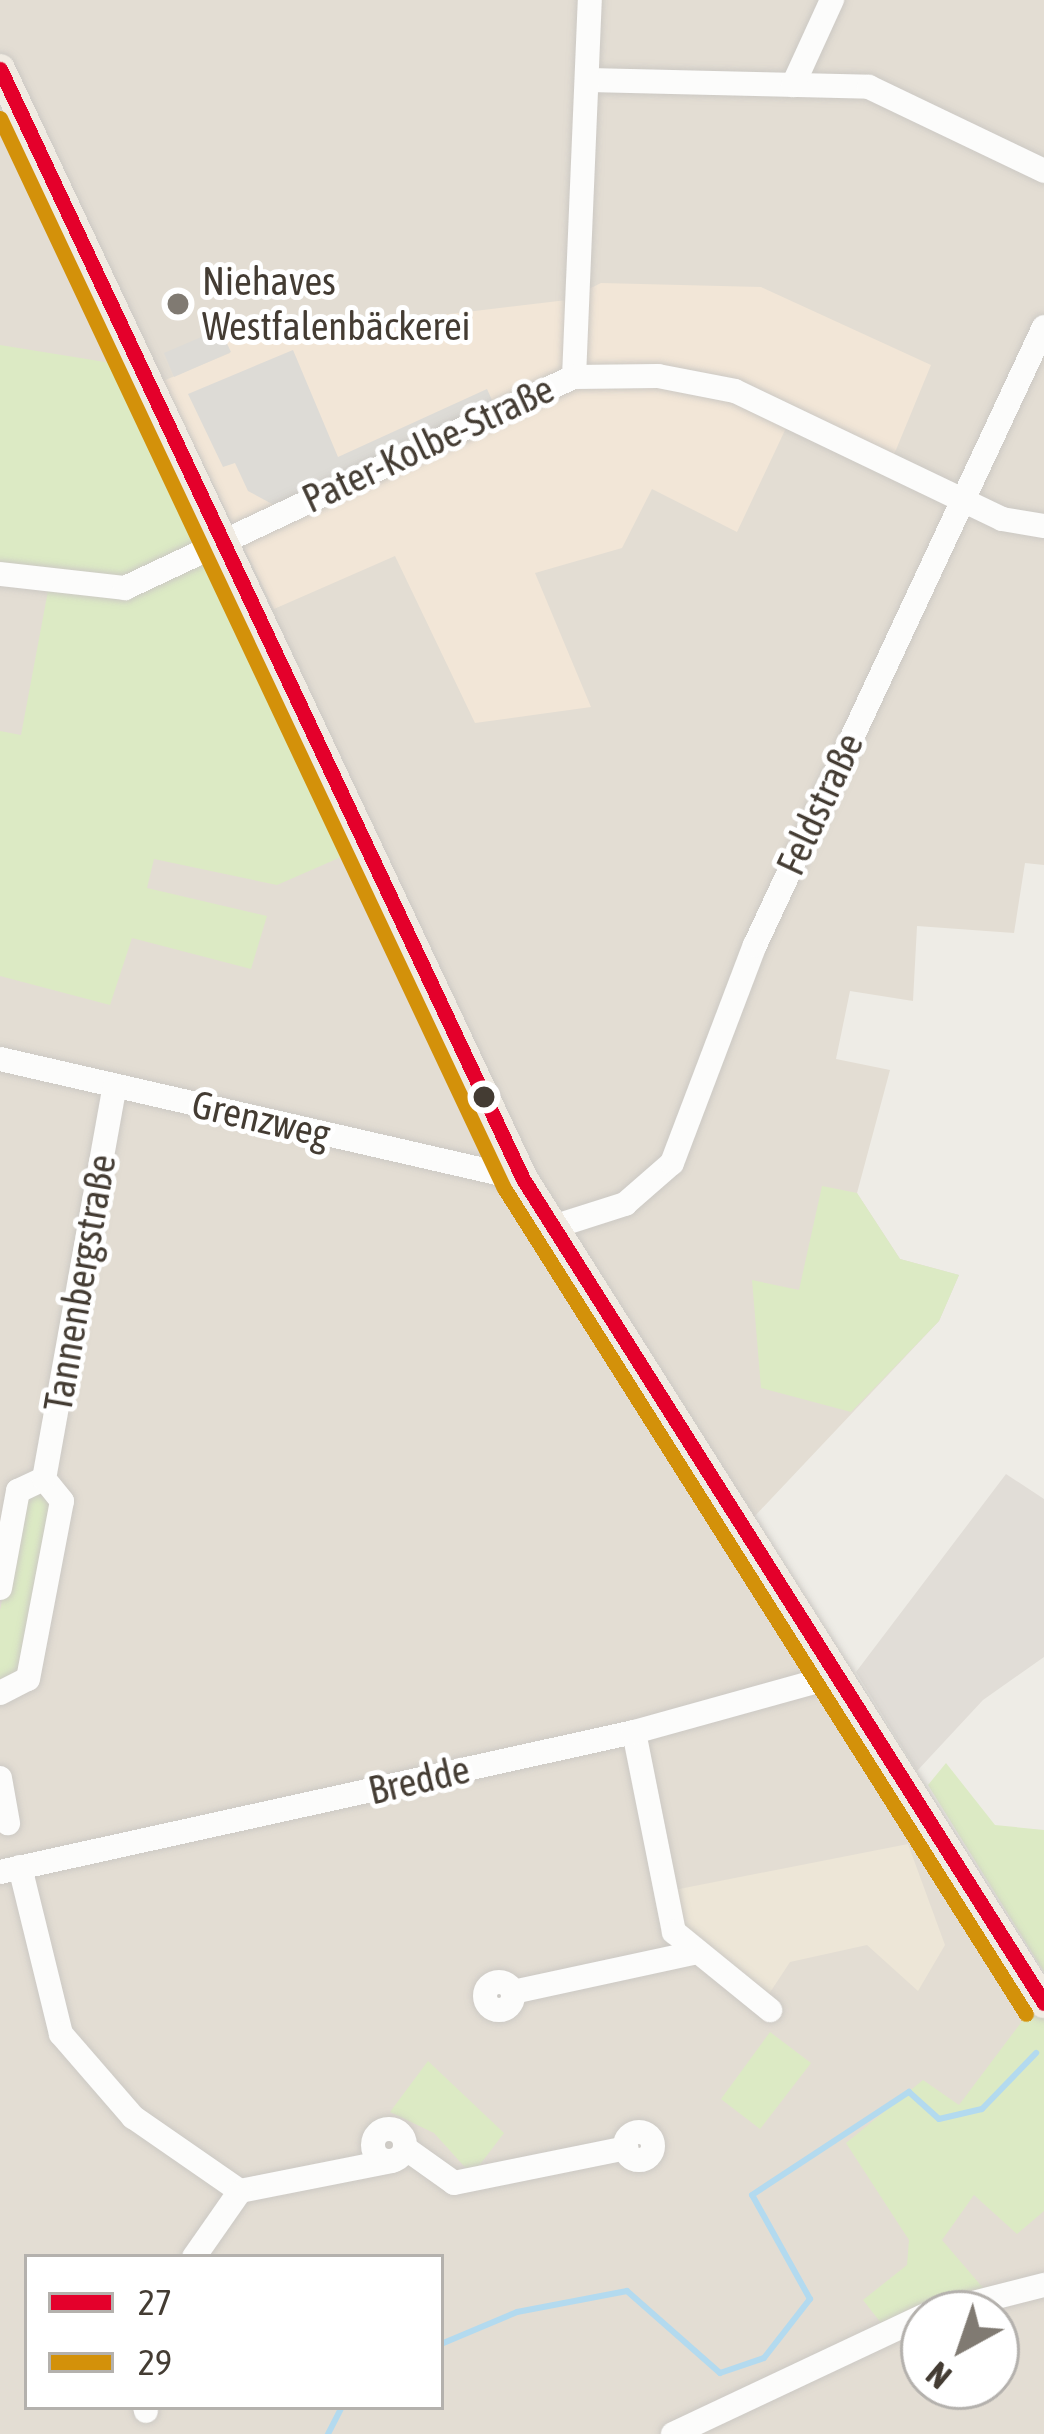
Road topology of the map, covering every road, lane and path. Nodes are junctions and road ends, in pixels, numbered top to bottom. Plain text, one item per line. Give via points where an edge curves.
1 (590, 0) edge
2 (832, 0) edge
3 (0, 69) edge
4 (590, 80) junction
5 (793, 85) junction
6 (1044, 171) edge
7 (1044, 327) edge
8 (574, 377) junction
9 (966, 503) junction
10 (1044, 526) edge
11 (222, 543) junction
12 (0, 574) edge
13 (0, 1059) edge
14 (115, 1086) junction
15 (523, 1179) junction
16 (553, 1227) junction
17 (44, 1479) junction
18 (0, 1588) edge
19 (836, 1676) junction
20 (0, 1694) edge
21 (0, 1712) edge
22 (634, 1732) junction
23 (0, 1778) edge
24 (8, 1823) dead end
25 (10, 1869) edge
26 (693, 1953) junction
27 (512, 1992) dead end
28 (1044, 2003) edge
29 (770, 2010) dead end
30 (626, 2148) dead end
31 (240, 2192) junction
32 (196, 2254) edge
33 (900, 2328) edge
34 (673, 2434) edge

1 - 4 street
2 - 5 street
3 - 11 main road
4 - 5 street
4 - 8 street
5 - 6 street via 869,87
7 - 9 street, Feldstraße
8 - 9 street, Pater-Kolbe-Straße via 658,376 735,392
8 - 11 street, Pater-Kolbe-Straße
9 - 10 street, Pater-Kolbe-Straße
9 - 16 street, Feldstraße via 755,945 672,1163 626,1204
11 - 12 street, Pater-Kolbe-Straße via 125,588
11 - 15 main road
13 - 14 street, Grenzweg
14 - 15 street, Grenzweg
14 - 17 street, Tannenbergstraße
15 - 16 main road
16 - 19 main road
17 - 18 street, Tannenbergstraße via 18,1491
17 - 20 street, Tannenbergstraße via 62,1501 28,1679
19 - 22 street, Bredde
19 - 28 main road
20 - 21 street, Tannenbergstraße
22 - 25 street, Bredde
22 - 26 street via 668,1918
23 - 24 street
25 - 31 street via 61,2034 80,2068
26 - 27 street
26 - 29 street
30 - 31 street via 454,2183 398,2155
31 - 32 street
33 - 34 street

